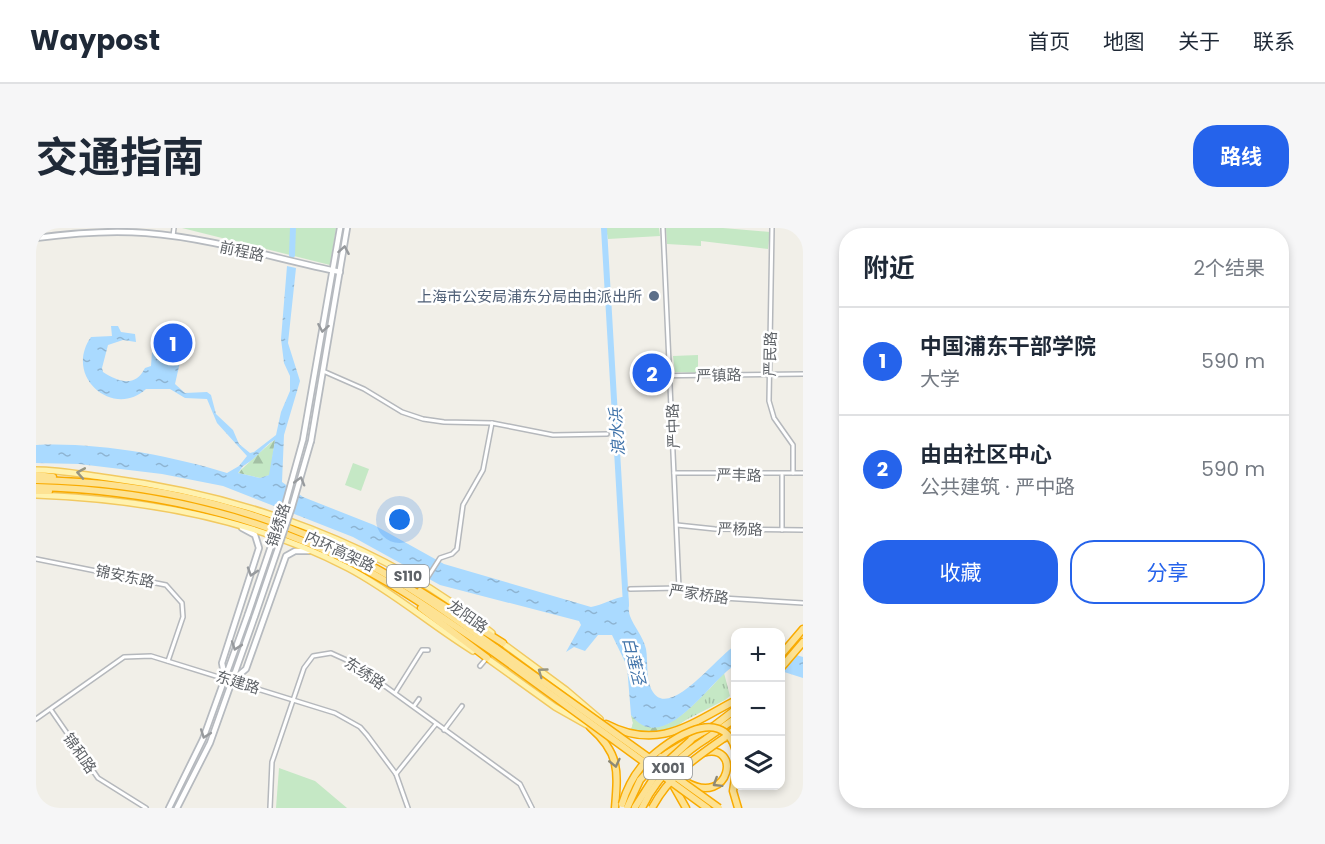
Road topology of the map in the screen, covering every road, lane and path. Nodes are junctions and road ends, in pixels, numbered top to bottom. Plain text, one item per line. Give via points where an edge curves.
1 (174, 228) edge
2 (340, 228) edge
3 (348, 228) edge
4 (663, 228) edge
5 (772, 228) edge
6 (173, 236) junction
7 (36, 238) edge
8 (333, 271) junction
9 (340, 272) junction
10 (323, 371) junction
11 (770, 374) junction
12 (803, 374) edge
13 (642, 376) dead end
14 (671, 376) junction
15 (492, 423) junction
16 (607, 434) dead end
17 (36, 470) edge
18 (675, 473) junction
19 (793, 473) junction
20 (803, 474) edge
21 (36, 475) edge
22 (782, 475) junction
23 (36, 480) edge
24 (92, 483) junction
25 (36, 491) edge
26 (218, 519) junction
27 (677, 525) junction
28 (782, 530) junction
29 (803, 530) edge
30 (311, 551) junction
31 (36, 559) edge
32 (378, 573) junction
33 (426, 580) dead end
34 (679, 588) junction
35 (630, 589) dead end
36 (803, 603) edge
37 (803, 629) edge
38 (803, 642) edge
39 (503, 643) junction
40 (428, 650) dead end
41 (494, 650) junction
42 (785, 651) edge
43 (487, 658) junction
44 (168, 661) junction
45 (785, 663) edge
46 (480, 666) dead end
47 (225, 679) junction
48 (232, 681) junction
49 (395, 693) junction
50 (292, 699) junction
51 (419, 699) dead end
52 (731, 702) edge
53 (414, 706) junction
54 (462, 706) dead end
55 (51, 710) junction
56 (731, 712) edge
57 (36, 719) edge
58 (731, 720) edge
59 (436, 724) junction
60 (606, 724) junction
61 (590, 727) junction
62 (444, 730) junction
63 (731, 732) edge
64 (704, 736) junction
65 (691, 740) junction
66 (731, 742) edge
67 (693, 759) junction
68 (396, 774) junction
69 (683, 780) junction
70 (673, 784) junction
71 (736, 790) edge
72 (654, 806) edge
73 (621, 807) edge
74 (737, 807) edge
75 (147, 808) edge
76 (169, 808) edge
77 (177, 808) edge
78 (270, 808) edge
79 (408, 808) edge
80 (532, 808) edge
81 (637, 808) edge
82 (686, 808) edge
83 (706, 808) edge
84 (721, 808) edge

1 - 6 street
2 - 8 main road, 锦绣路
9 -> 3 main road, 锦绣路
4 - 14 street, 严中路
5 - 11 street, 严民路
6 - 7 main road, 前程路 via 109,231
6 - 8 main road, 前程路
8 - 9 main road, 前程路
8 -> 47 main road, 锦绣路, bridge via 303,440 285,505
9 - 10 main road, 锦绣路
10 - 15 street via 402,412 444,422
48 -> 10 main road, 锦绣路, bridge via 292,507
11 - 12 street, 严镇路
11 - 14 street, 严镇路
11 - 19 street, 严民路 via 770,406 793,445
13 - 14 street, 严镇路
14 - 18 street, 严中路
15 - 16 street via 553,435
15 - 33 street via 483,471 463,505 457,549 440,558
39 -> 17 main road, 龙阳路 / S110 via 390,564 277,517 171,487 76,472
18 - 22 street, 严丰路
18 - 27 street, 严中路
19 - 20 street, 严丰路
19 - 22 street, 严丰路
21 - 24 highway
22 - 28 street
23 - 24 highway, 内环高架路
24 - 32 highway, 内环高架路 via 170,493 239,511 316,539
25 - 26 main road, 龙阳路 / S110 via 162,506
25 - 32 highway, 内环高架路 via 148,497 211,511 264,527
26 - 30 main road, 龙阳路 / S110
26 -> 47 main road via 251,533 259,545 222,663
27 - 28 street, 严杨路
27 - 34 street, 严中路
28 - 29 street, 严杨路
30 - 43 main road, 龙阳路 / S110 via 351,570
30 - 48 main road via 295,551 286,556 246,669
31 - 44 street, 锦安东路 via 166,585 182,603 183,617
32 - 39 highway via 425,594
32 - 41 highway, 内环高架路
32 - 43 highway
34 - 35 street, 严家桥路
34 - 36 street, 严家桥路 via 706,597
37 - 42 highway
38 - 45 highway
60 -> 39 main road, 龙阳路 / S110
40 - 49 street via 422,650
41 - 83 highway, 内环高架路, bridge
41 - 84 highway, 内环高架路, bridge
43 - 46 street
43 - 61 main road, 龙阳路 / S110
44 - 47 street, 东建路
44 - 55 street, 东建路 via 151,656 124,657
47 - 48 street, 东建路
47 -> 76 main road, 锦绣路 via 200,747
48 - 50 street, 东建路
48 - 77 main road, 锦绣路 via 210,742
49 - 50 street, 东绣路 via 332,653 313,656
49 - 53 street, 东绣路
50 - 68 street, 东建路 via 335,713 360,727
50 - 78 street, 东绣路 via 272,762
51 - 53 street
52 - 60 highway via 657,737 631,735
53 - 59 street, 东绣路
54 - 62 street
55 - 57 street, 东建路
55 - 75 street, 锦和路 via 98,778
56 - 64 highway, X001
58 - 64 highway, X001
59 - 62 street, 东绣路
59 - 68 street
60 - 69 main road, 龙阳路 / S110
61 - 70 main road, 龙阳路 / S110
61 -> 73 highway via 615,758
62 - 80 street, 东绣路 via 520,784
63 - 67 highway, bridge
64 - 65 highway, X001
64 - 81 highway, X001, bridge via 671,765
65 - 73 highway, bridge via 649,769
65 - 81 highway, X001, bridge via 660,768
66 - 73 highway, bridge via 720,729 690,731 642,766
67 -> 69 highway, bridge via 709,751 721,754 728,768 720,783 703,788
67 - 72 highway, bridge via 668,783
68 - 79 street, 东建路
69 - 84 main road, 龙阳路 / S110
70 - 82 highway
70 - 83 main road, 龙阳路 / S110
71 - 74 highway

